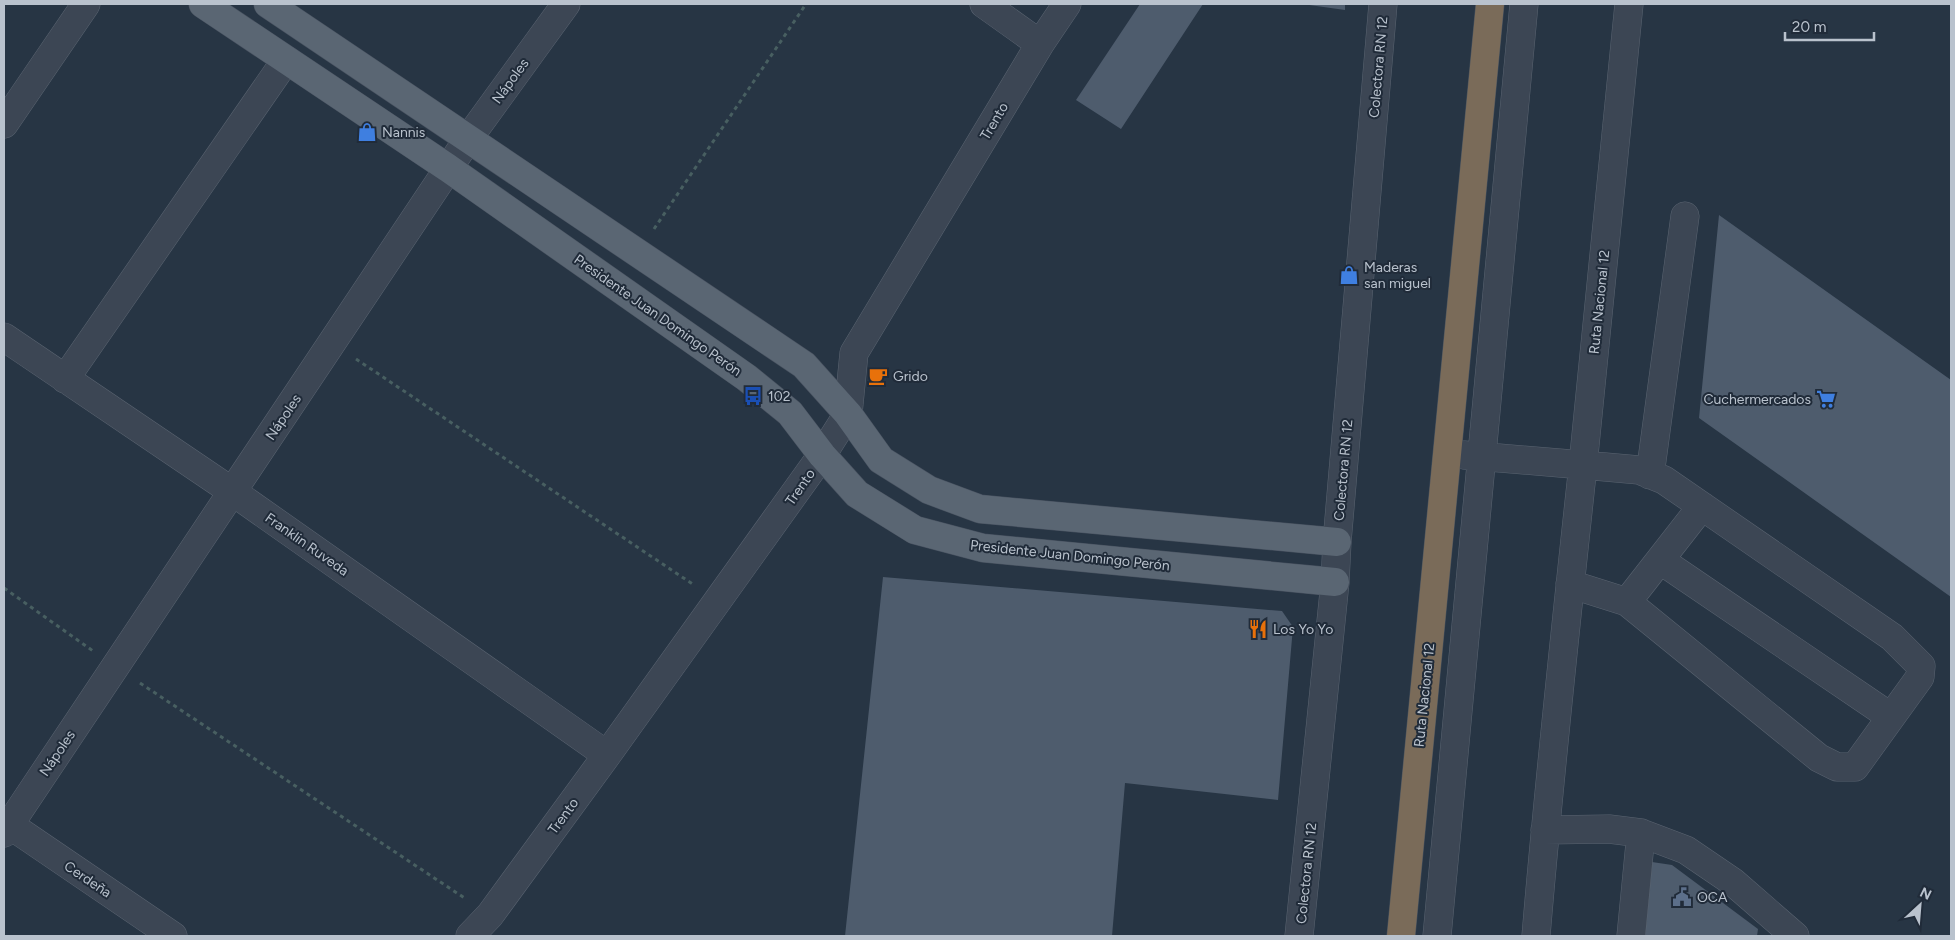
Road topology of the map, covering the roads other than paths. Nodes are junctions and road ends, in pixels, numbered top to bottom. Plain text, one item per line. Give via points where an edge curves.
1 (86, 4) edge
2 (203, 4) edge
3 (268, 4) edge
4 (566, 4) edge
5 (984, 4) edge
6 (1067, 4) edge
7 (1384, 4) edge
8 (1490, 4) edge
9 (1524, 4) edge
10 (1629, 4) edge
11 (1040, 44) junction
12 (286, 60) junction
13 (4, 124) edge
14 (468, 139) junction
15 (448, 168) junction
16 (1686, 216) dead end
17 (4, 337) edge
18 (65, 379) junction
19 (848, 414) junction
20 (1448, 454) junction
21 (822, 455) junction
22 (1583, 465) junction
23 (1650, 475) junction
24 (233, 492) junction
25 (1702, 506) junction
26 (1337, 542) junction
27 (1660, 560) junction
28 (1335, 582) junction
29 (1570, 584) junction
30 (1627, 602) junction
31 (1891, 717) junction
32 (607, 755) junction
33 (6, 826) edge
34 (1545, 830) junction
35 (1641, 833) junction
36 (173, 936) edge
37 (470, 936) edge
38 (1299, 936) edge
39 (1401, 936) edge
40 (1437, 936) edge
41 (1536, 936) edge
42 (1631, 936) edge
43 (1794, 936) edge

1 - 13 street
2 - 12 main road, Presidente Juan Domingo Perón
3 - 14 main road
4 - 14 street, Nápoles
5 - 11 street
6 - 11 street, Trento
7 - 26 street, Colectora RN 12
8 - 20 highway, Ruta Nacional 12
9 - 40 street
10 - 22 street, Ruta Nacional 12
11 - 19 street, Trento via 854,353
12 - 15 main road, Presidente Juan Domingo Perón
12 - 18 street
14 - 15 street, Nápoles
14 - 19 main road via 804,365
15 - 21 main road, Presidente Juan Domingo Perón via 747,378 790,413
15 - 24 street, Nápoles
16 - 23 street
17 - 18 street, Franklin Ruveda
18 - 24 street, Franklin Ruveda
19 - 21 street, Trento
19 - 26 main road via 882,460 929,490 980,508
20 - 22 street
20 - 39 highway, Ruta Nacional 12
21 - 28 main road, Presidente Juan Domingo Perón via 857,494 915,530 983,548
21 - 32 street, Trento
22 - 23 street via 1639,470
22 - 29 street, Ruta Nacional 12
23 - 25 street via 1664,480
24 - 32 street, Franklin Ruveda
24 - 33 street, Nápoles
25 - 27 street
25 - 31 street via 1892,637 1915,658 1921,666 1920,677
26 - 28 street, Colectora RN 12
27 - 30 street
27 - 31 street
28 - 38 street, Colectora RN 12
29 - 30 street
29 - 34 street, Ruta Nacional 12
30 - 31 street via 1819,758 1837,767 1855,767
32 - 37 street, Trento via 490,915
33 - 36 street, Cerdeña
34 - 35 street via 1609,829
34 - 41 street, Ruta Nacional 12
35 - 42 street
35 - 43 street via 1686,850 1733,882

